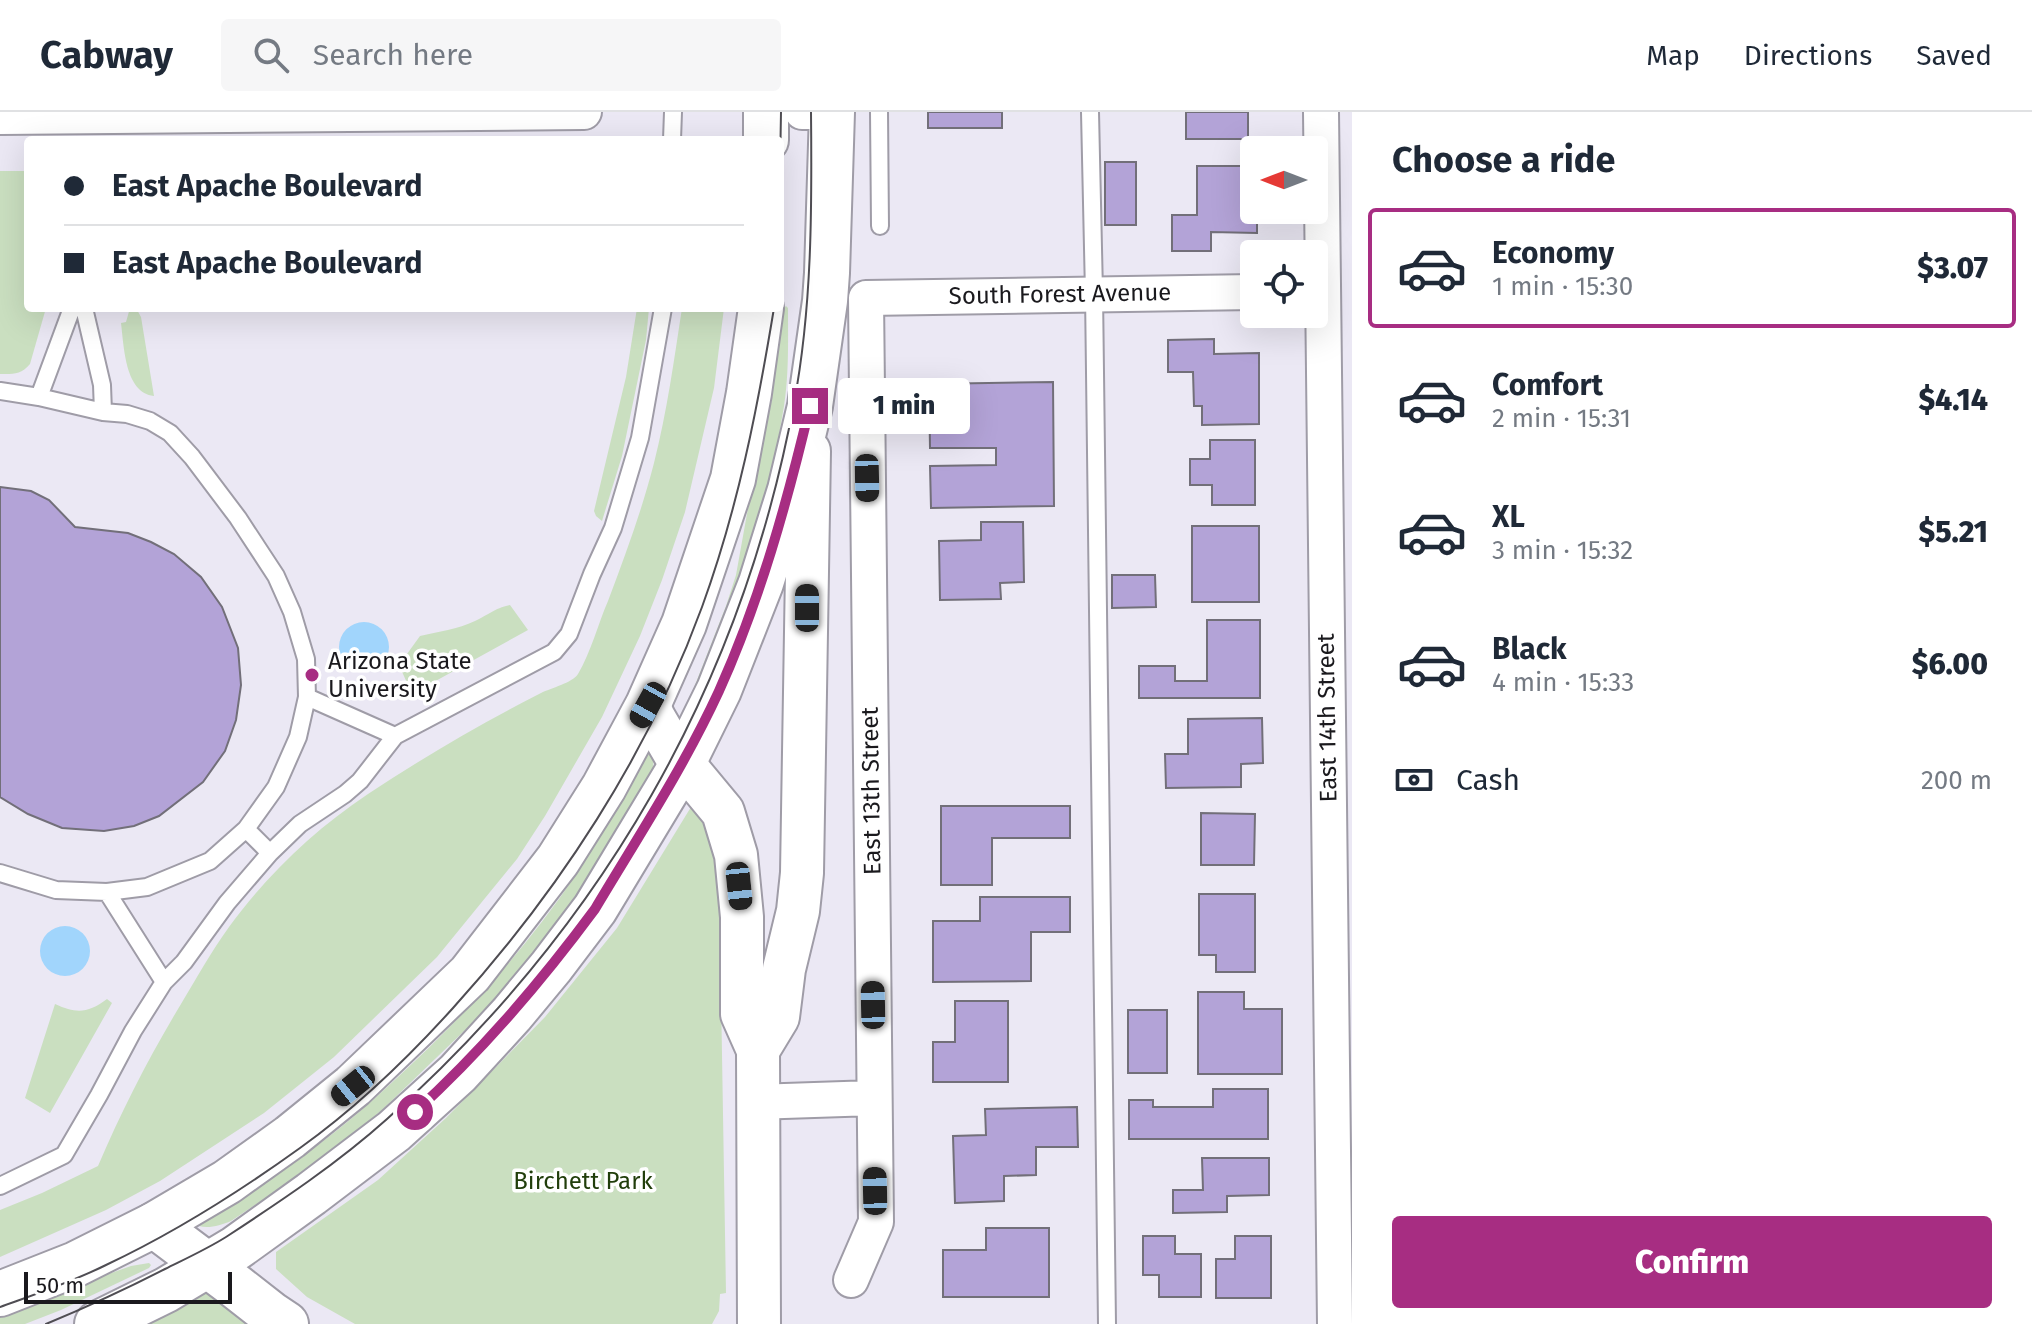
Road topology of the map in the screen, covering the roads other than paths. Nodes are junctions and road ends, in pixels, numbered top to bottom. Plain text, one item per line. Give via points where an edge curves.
1 (584, 112) edge
2 (673, 112) edge
3 (766, 112) edge
4 (802, 112) edge
5 (832, 112) edge
6 (879, 112) edge
7 (1090, 112) edge
8 (1321, 112) edge
9 (0, 117) edge
10 (93, 119) edge
11 (672, 136) edge
12 (766, 136) edge
13 (880, 226) dead end
14 (1319, 240) edge
15 (1240, 292) edge
16 (1094, 293) junction
17 (866, 298) joint
18 (71, 312) edge
19 (85, 312) edge
20 (662, 312) edge
21 (760, 312) edge
22 (1319, 328) edge
23 (0, 391) edge
24 (39, 397) junction
25 (810, 406) junction
26 (103, 412) junction
27 (307, 697) junction
28 (648, 705) junction
29 (395, 736) junction
30 (683, 763) junction
31 (246, 829) junction
32 (270, 853) junction
33 (0, 873) edge
34 (107, 892) junction
35 (164, 982) junction
36 (758, 1050) junction
37 (874, 1098) junction
38 (757, 1102) junction
39 (0, 1168) edge
40 (7, 1183) edge
41 (154, 1225) junction
42 (208, 1265) junction
43 (851, 1280) dead end
44 (0, 1294) edge
45 (97, 1324) edge
46 (286, 1324) edge
47 (759, 1324) edge
48 (1107, 1324) edge
49 (1335, 1324) edge

1 - 10 street
2 - 11 lane
3 - 12 main road
4 - 5 street
5 - 25 main road via 827,273
6 - 13 lane
7 - 16 lane
8 - 14 street, East 14th Street
9 - 10 street
15 - 16 street, South Forest Avenue
16 - 17 street, South Forest Avenue
16 - 48 lane
17 - 37 street, East 13th Street
18 - 24 lane
19 - 26 lane
20 - 29 lane via 640,438 613,528 569,634 554,652
21 - 28 main road via 733,479 684,624
22 - 49 street, East 14th Street
23 - 24 lane
24 - 26 lane
25 - 30 main road via 761,583 719,690
25 - 36 street via 802,873 778,1017
26 - 27 lane via 150,421 170,433 238,518 276,576 292,612 306,659
27 - 29 lane
27 - 31 lane via 298,737 276,787
28 - 30 street
28 - 41 main road via 558,860 470,974 301,1128 227,1182
29 - 32 lane via 360,781
30 - 36 street via 723,812 736,855 742,1014
30 - 42 main road via 595,909 458,1073 382,1140
31 - 32 lane
31 - 34 lane via 210,861 147,887
32 - 35 lane
33 - 34 lane via 56,890
34 - 35 lane
35 - 40 lane via 64,1155
36 - 38 street
37 - 38 street
37 - 43 street, East 13th Street via 876,1222
38 - 47 street
39 - 40 lane
41 - 42 main road
41 - 44 main road
42 - 45 main road
42 - 46 main road

